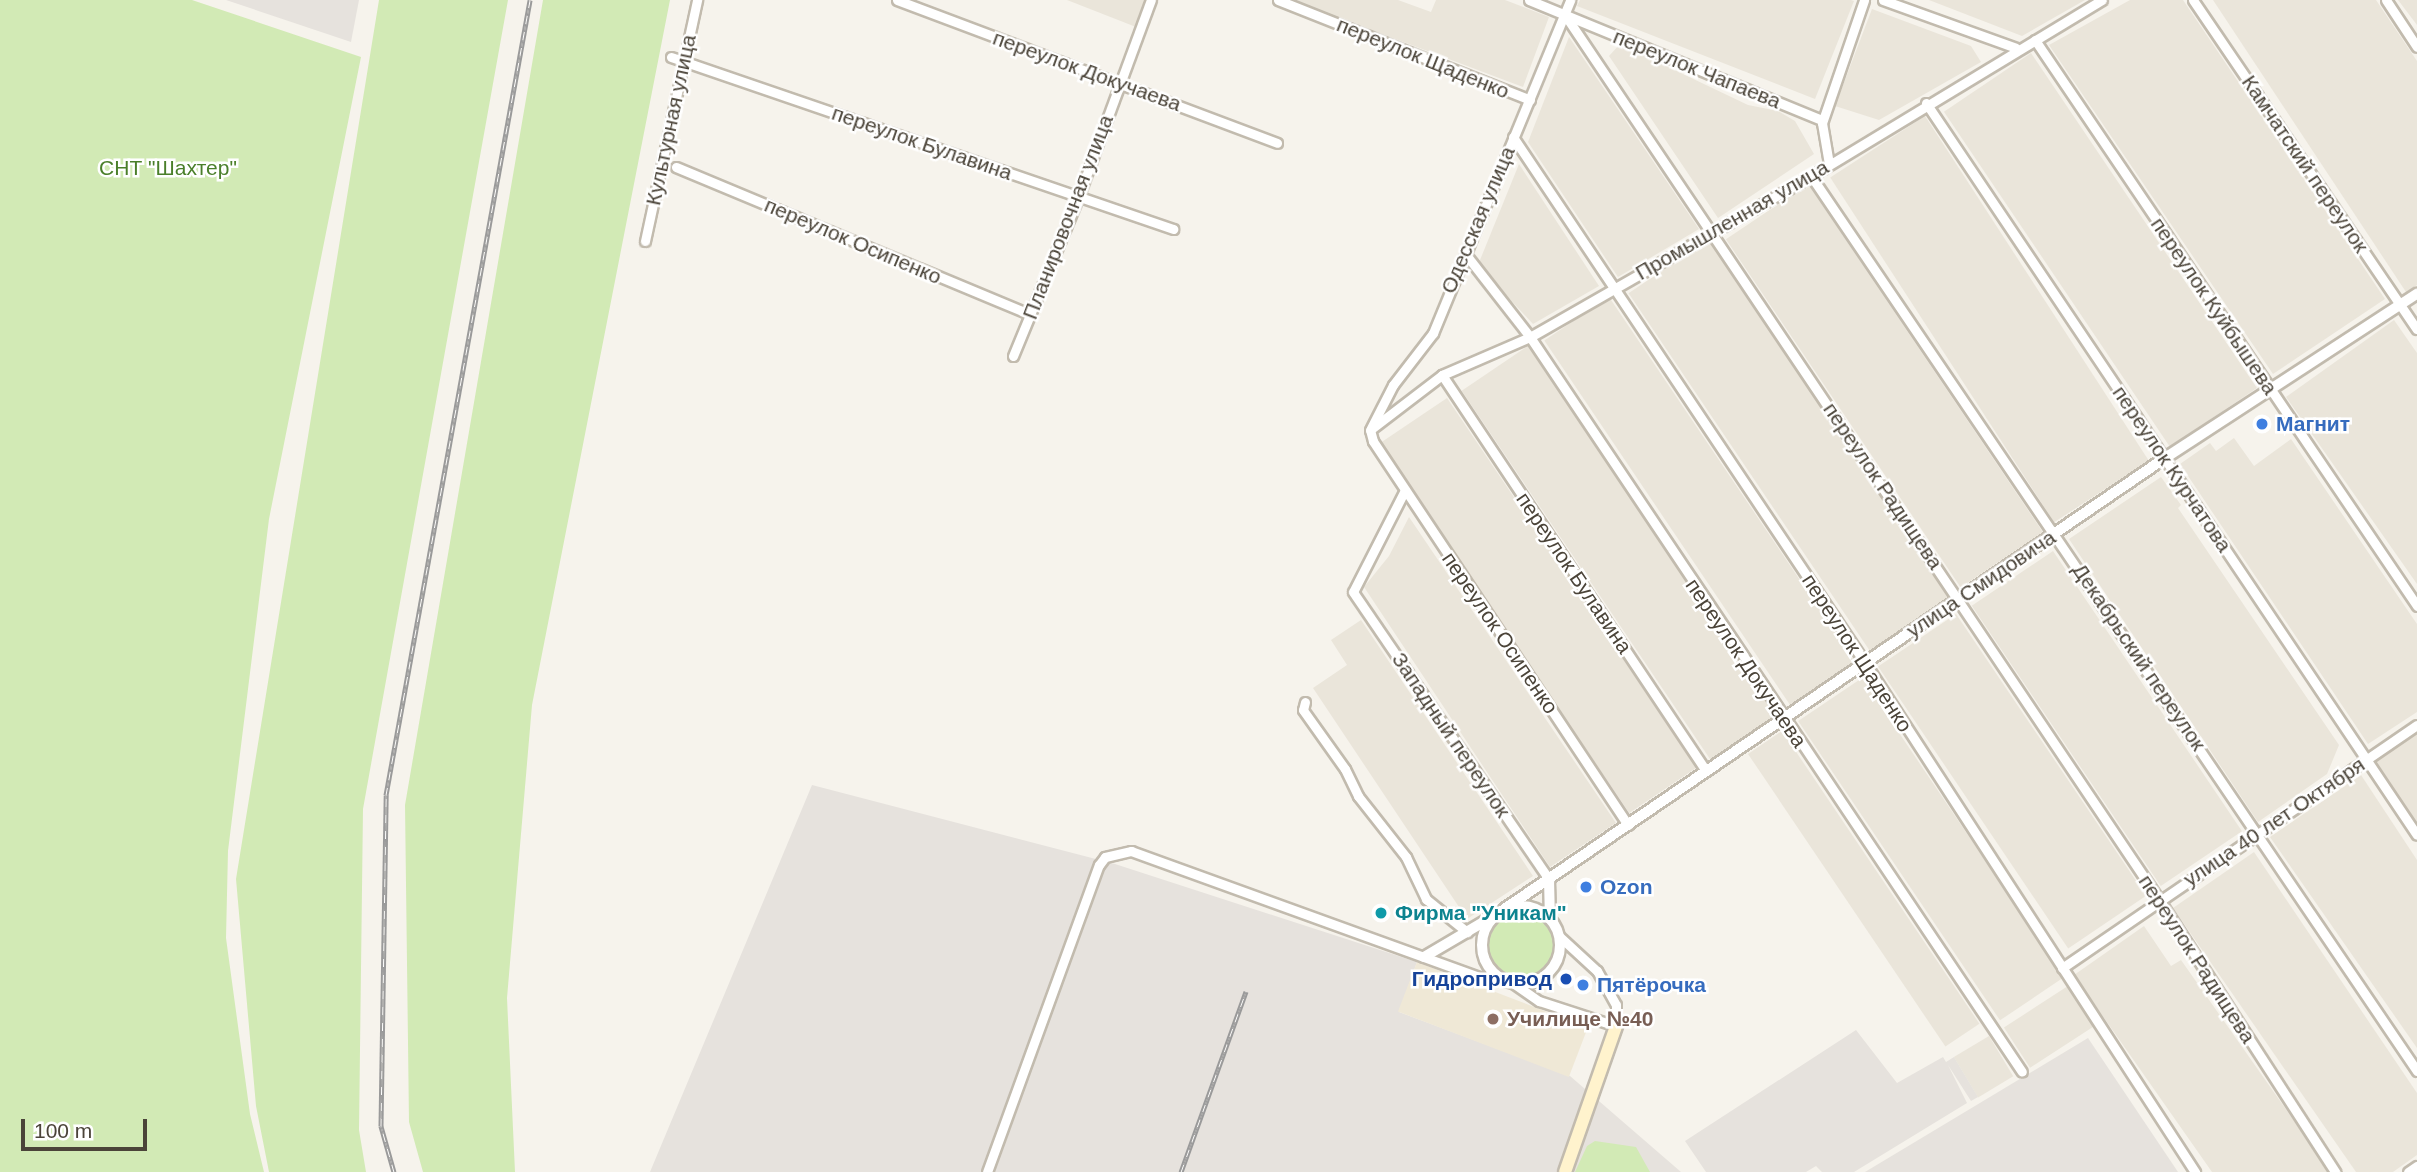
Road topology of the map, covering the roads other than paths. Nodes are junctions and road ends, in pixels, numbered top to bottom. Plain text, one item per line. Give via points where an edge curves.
1 (697, 0) edge
2 (897, 0) edge
3 (1151, 0) edge
4 (1278, 0) edge
5 (1529, 0) edge
6 (1570, 0) edge
7 (1864, 0) edge
8 (1883, 0) edge
9 (2102, 0) edge
10 (2193, 0) edge
11 (2386, 0) edge
12 (1565, 15) junction
13 (2035, 40) junction
14 (2417, 47) edge
15 (2015, 48) junction
16 (671, 57) dead end
17 (684, 61) junction
18 (1121, 81) junction
19 (1530, 100) junction
20 (1926, 103) junction
21 (1822, 120) junction
22 (1513, 137) junction
23 (1277, 143) dead end
24 (1829, 164) junction
25 (676, 167) dead end
26 (1811, 176) junction
27 (1078, 198) junction
28 (1173, 229) dead end
29 (1712, 230) junction
30 (645, 241) dead end
31 (1466, 256) junction
32 (1613, 289) junction
33 (2417, 294) edge
34 (2400, 304) junction
35 (1030, 314) junction
36 (2417, 329) edge
37 (1530, 337) junction
38 (1013, 356) dead end
39 (1442, 375) junction
40 (2270, 390) junction
41 (1370, 430) junction
42 (2165, 458) junction
43 (1405, 490) junction
44 (2055, 533) junction
45 (1959, 599) junction
46 (2417, 606) edge
47 (1865, 663) junction
48 (1305, 702) dead end
49 (1783, 719) junction
50 (2417, 725) edge
51 (2367, 759) junction
52 (1706, 772) junction
53 (1628, 825) junction
54 (2258, 834) junction
55 (2417, 835) edge
56 (1549, 879) junction
57 (2160, 901) junction
58 (1497, 914) junction
59 (1550, 919) junction
60 (1467, 932) junction
61 (1559, 936) junction
62 (1424, 957) junction
63 (2062, 968) junction
64 (1508, 982) junction
65 (1616, 1026) junction
66 (2417, 1071) edge
67 (2022, 1072) dead end
68 (2417, 1166) edge
69 (987, 1172) edge
70 (1565, 1172) edge
71 (2195, 1172) edge
72 (2335, 1172) edge
73 (2408, 1172) edge

1 - 17 street, Культурная улица
2 - 18 street, переулок Докучаева
3 - 18 street, Планировочная улица
4 - 19 street, переулок Щаденко
5 - 12 street, переулок Чапаева
6 - 12 street, Одесская улица
7 - 21 street
8 - 15 street
9 - 13 street, Промышленная улица
10 - 34 street, Камчатский переулок
11 - 14 street
12 - 19 street, Одесская улица
12 - 21 street, переулок Чапаева
12 - 29 street, переулок Радищева
13 - 15 street, Промышленная улица
13 - 40 street, переулок Куйбышева
15 - 20 street, Промышленная улица
16 - 17 street, переулок Булавина
17 - 27 street, переулок Булавина
17 - 30 street, Культурная улица
18 - 23 street, переулок Докучаева
18 - 27 street, Планировочная улица
19 - 22 street, Одесская улица
20 - 24 street, Промышленная улица
20 - 42 street, переулок Курчатова
21 - 24 street
22 - 31 street, Одесская улица
22 - 32 street, переулок Щаденко
24 - 26 street, Промышленная улица
25 - 35 street, переулок Осипенко
26 - 29 street, Промышленная улица
26 - 44 street, Декабрьский переулок
27 - 28 street, переулок Булавина
27 - 35 street, Планировочная улица
29 - 32 street, Промышленная улица
29 - 45 street, переулок Радищева
31 - 37 street, переулок Докучаева
31 - 41 street, Одесская улица via 1433,333 1393,385
32 - 37 street, Промышленная улица
32 - 47 street, переулок Щаденко
33 - 34 street, улица Смидовича
34 - 36 street, Камчатский переулок
34 - 40 street, улица Смидовича
35 - 38 street, Планировочная улица
37 - 39 street, Промышленная улица
37 - 49 street, переулок Докучаева
39 - 41 street, Промышленная улица
39 - 52 street, переулок Булавина
40 - 42 street, улица Смидовича
40 - 46 street, переулок Куйбышева
41 - 43 street, переулок Осипенко
42 - 44 street, улица Смидовича
42 - 51 street, переулок Курчатова
43 - 53 street, переулок Осипенко
43 - 56 street, Западный переулок via 1353,592
44 - 45 street, улица Смидовича
44 - 54 street, Декабрьский переулок
45 - 47 street, улица Смидовича
45 - 57 street, переулок Радищева
47 - 49 street, улица Смидовича
47 - 63 street, переулок Щаденко
48 - 60 street via 1303,710 1345,769 1358,796 1406,857 1426,899
49 - 52 street, улица Смидовича
49 - 67 street, переулок Докучаева
50 - 51 street, улица 40 лет Октября
51 - 54 street, улица 40 лет Октября
51 - 55 street, переулок Курчатова
52 - 53 street, улица Смидовича
53 - 56 street, улица Смидовича
54 - 57 street, улица 40 лет Октября
54 - 66 street, Декабрьский переулок
56 - 58 street, улица Смидовича
56 - 59 street
57 - 63 street, улица 40 лет Октября
57 - 72 street, переулок Радищева
58 - 59 street via 1524,906
58 - 60 street, улица Смидовича
58 - 64 street via 1485,930 1482,949 1489,967
59 - 61 street
60 - 62 street, улица Смидовича
61 - 64 street via 1559,955 1549,972 1532,982
61 - 65 street via 1597,971 1616,1005
62 - 64 street via 1485,979
62 - 69 street via 1131,851 1105,857
63 - 71 street, переулок Щаденко
64 - 65 street via 1539,1001
65 - 70 main road
68 - 73 street

